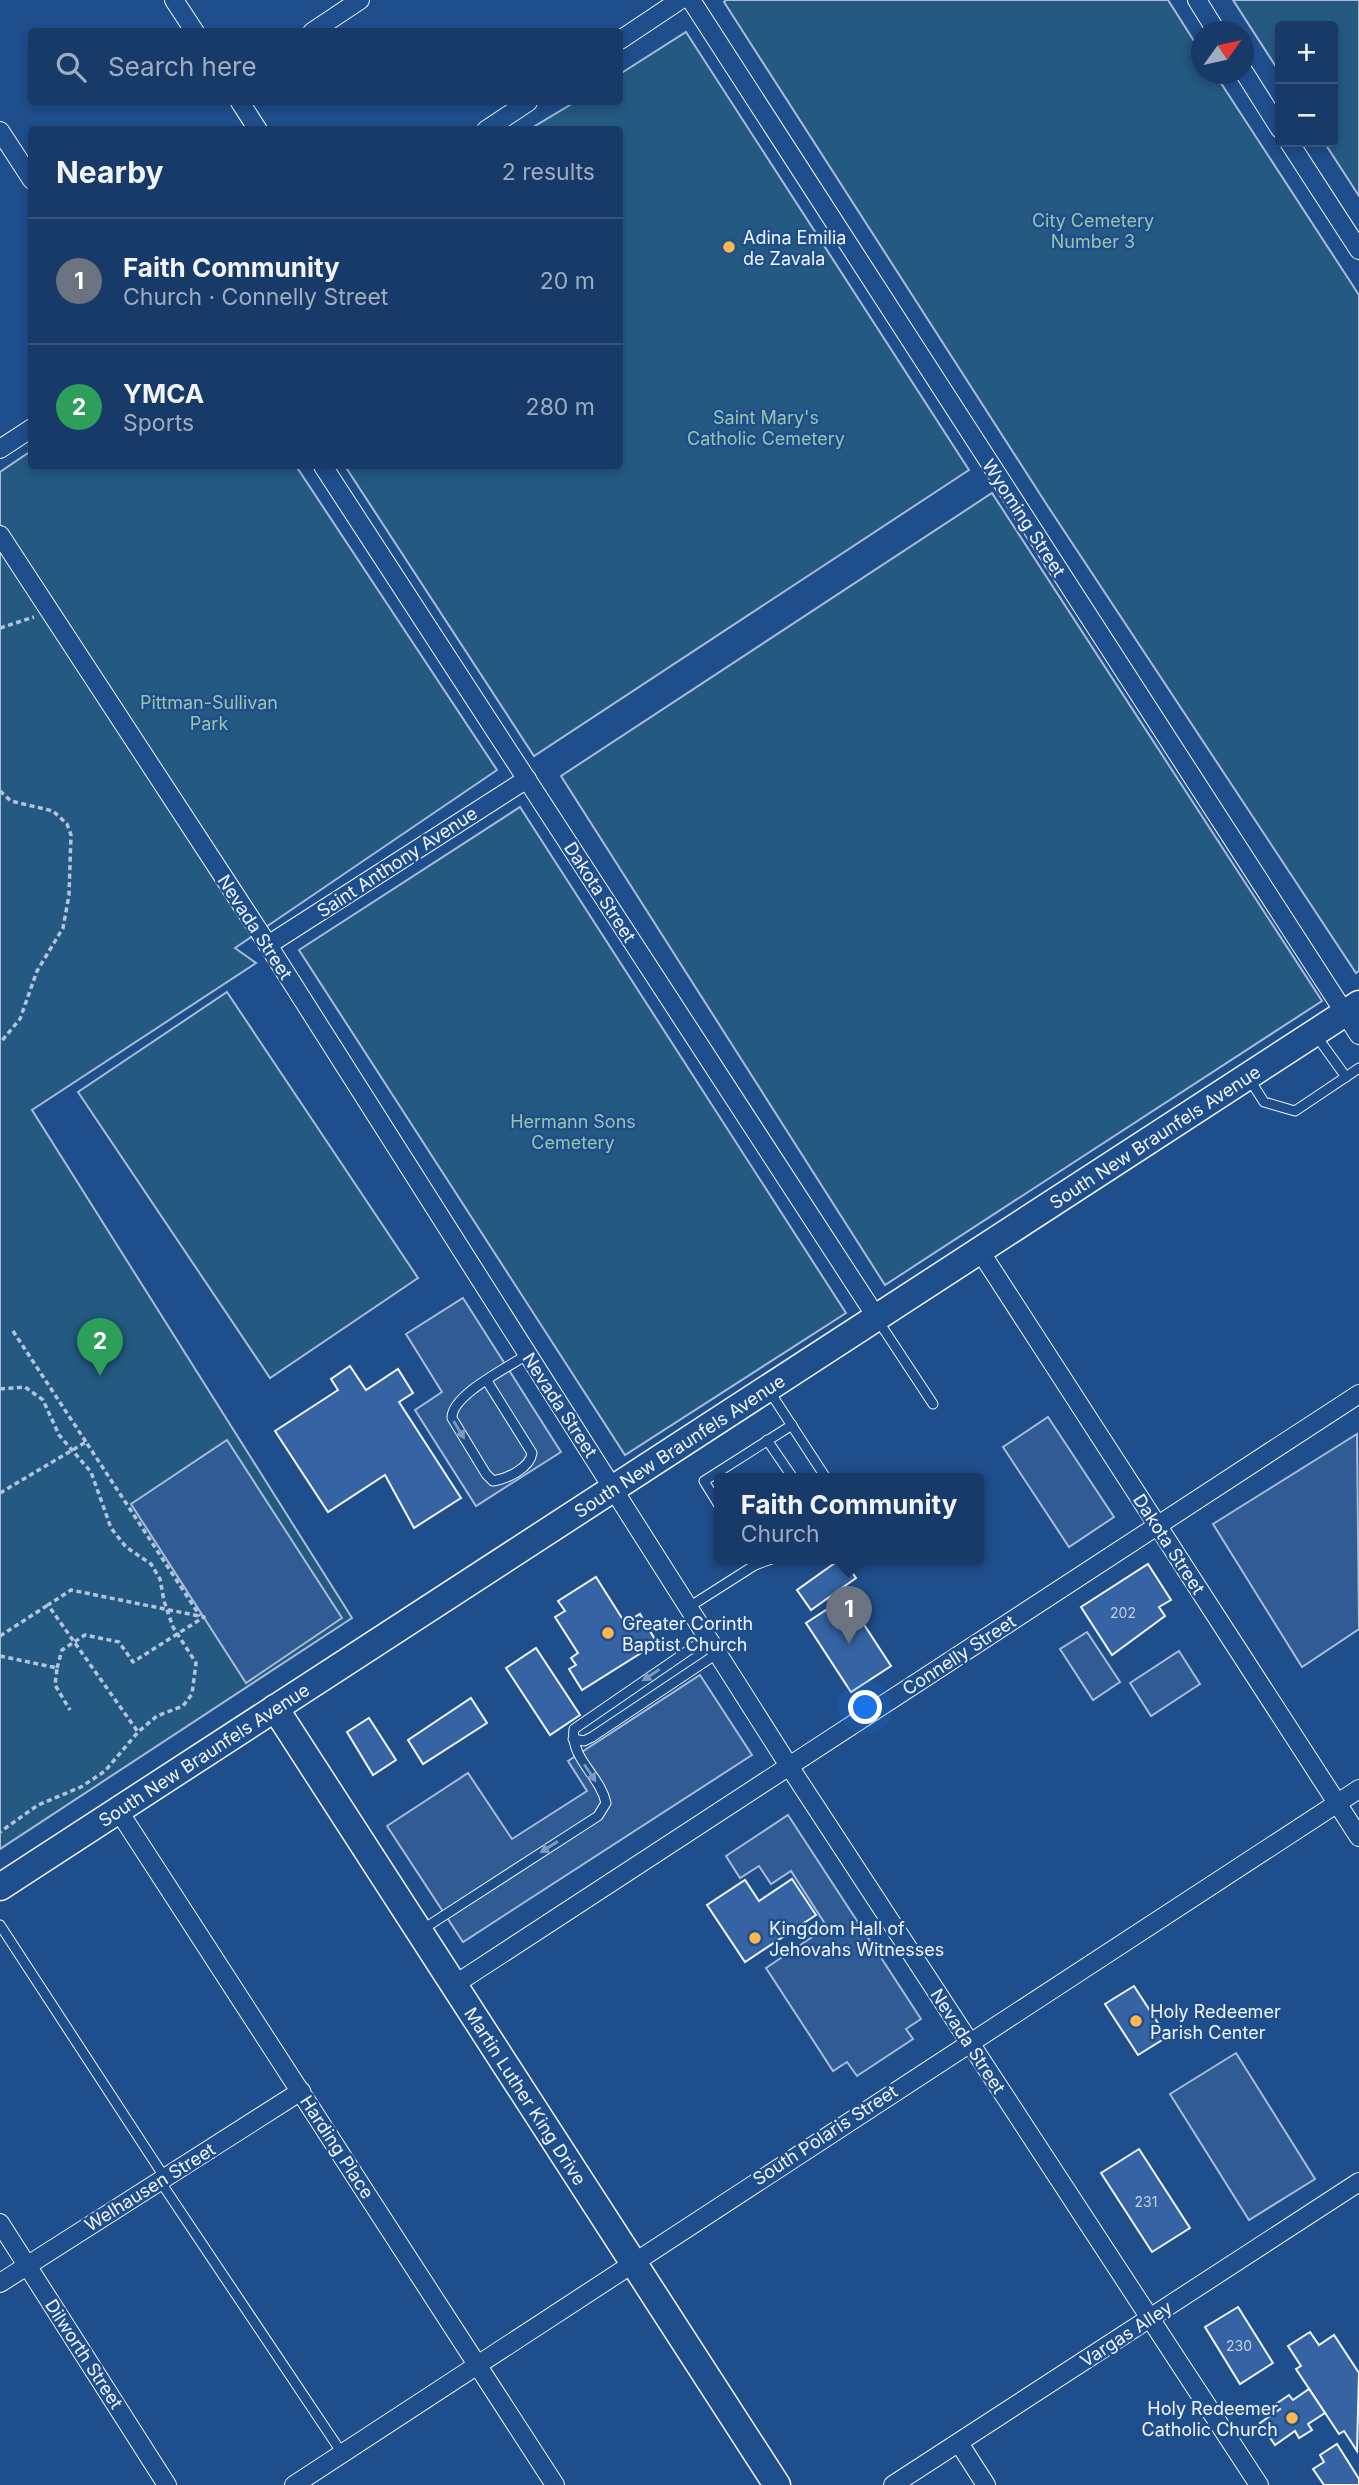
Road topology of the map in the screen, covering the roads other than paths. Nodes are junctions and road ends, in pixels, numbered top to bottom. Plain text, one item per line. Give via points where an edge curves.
1 (174, 0) edge
2 (360, 0) edge
3 (680, 0) edge
4 (691, 0) edge
5 (1196, 0) edge
6 (1210, 21) edge
7 (192, 28) edge
8 (318, 28) edge
9 (623, 38) edge
10 (1252, 84) edge
11 (242, 105) edge
12 (524, 105) edge
13 (1275, 121) edge
14 (255, 126) edge
15 (492, 126) edge
16 (0, 131) edge
17 (1292, 147) edge
18 (28, 174) edge
19 (1359, 250) edge
20 (28, 431) edge
21 (0, 449) edge
22 (325, 469) edge
23 (0, 535) edge
24 (527, 779) junction
25 (268, 946) junction
26 (1354, 1017) edge
27 (1314, 1033) junction
28 (1359, 1068) edge
29 (1247, 1077) junction
30 (1346, 1077) junction
31 (980, 1251) junction
32 (877, 1318) junction
33 (528, 1354) junction
34 (487, 1381) junction
35 (767, 1387) junction
36 (1359, 1394) edge
37 (933, 1404) dead end
38 (792, 1425) junction
39 (767, 1440) junction
40 (716, 1473) edge
41 (790, 1473) edge
42 (823, 1473) edge
43 (714, 1474) edge
44 (613, 1487) junction
45 (714, 1498) edge
46 (1157, 1525) junction
47 (750, 1564) edge
48 (689, 1607) junction
49 (708, 1637) junction
50 (718, 1653) junction
51 (275, 1708) junction
52 (573, 1738) junction
53 (789, 1766) junction
54 (1359, 1788) edge
55 (1337, 1803) junction
56 (118, 1810) junction
57 (1359, 1837) edge
58 (0, 1887) edge
59 (0, 1925) edge
60 (419, 1932) junction
61 (454, 1985) junction
62 (968, 2042) junction
63 (301, 2091) junction
64 (163, 2179) junction
65 (1359, 2182) edge
66 (0, 2223) edge
67 (632, 2262) junction
68 (27, 2266) junction
69 (0, 2283) edge
70 (1151, 2317) junction
71 (477, 2364) junction
72 (959, 2443) junction
73 (342, 2453) junction
74 (167, 2485) edge
75 (293, 2485) edge
76 (555, 2485) edge
77 (777, 2485) edge
78 (892, 2485) edge
79 (986, 2485) edge
80 (1259, 2485) edge

1 - 7 street
2 - 8 street
3 - 9 street
4 - 26 street, Wyoming Street
5 - 6 street
10 - 13 street
11 - 14 street
12 - 15 street
16 - 18 street
17 - 19 street
20 - 21 street
22 - 24 street, Dakota Street
23 - 25 street, Nevada Street
24 - 25 street, Saint Anthony Avenue
24 - 32 street, Dakota Street
25 - 33 street, Nevada Street
26 - 27 main road, South New Braunfels Avenue
27 - 29 main road, South New Braunfels Avenue
27 - 30 lane
28 - 30 lane
29 - 30 lane via 1264,1101 1294,1111
29 - 31 main road, South New Braunfels Avenue
31 - 32 main road, South New Braunfels Avenue
31 - 46 street, Dakota Street
32 - 35 main road, South New Braunfels Avenue
32 - 37 lane
33 - 34 lane
33 - 44 street, Nevada Street
34 -> 34 lane via 458,1400 452,1418 486,1474 503,1480 528,1463 532,1453
35 - 38 lane
35 - 44 main road, South New Braunfels Avenue
36 - 46 street, Connelly Street
38 - 39 lane
38 - 42 lane
39 - 40 lane
39 - 41 lane
43 - 45 lane via 704,1481
44 - 48 street, Nevada Street
44 - 51 main road, South New Braunfels Avenue
46 - 53 street, Connelly Street
46 - 55 street, Dakota Street
47 - 48 lane
48 - 49 street, Nevada Street
49 - 50 street, Nevada Street
49 -> 52 lane via 582,1721
50 - 52 lane via 592,1737 584,1741
50 - 53 street, Nevada Street
51 - 56 main road, South New Braunfels Avenue
51 - 60 main road, Martin Luther King Drive
52 -> 60 lane via 574,1748 603,1792 604,1808 598,1816
53 - 61 street, Connelly Street
53 - 62 street, Nevada Street
54 - 55 street, South Polaris Street
55 - 57 street, Dakota Street
55 - 62 street, South Polaris Street
56 - 58 main road, South New Braunfels Avenue
56 - 63 street, Harding Place
59 - 64 lane
60 - 61 main road, Martin Luther King Drive
61 - 67 main road, Martin Luther King Drive
62 - 67 street, South Polaris Street
62 - 70 street, Nevada Street
63 - 64 street, Welhausen Street
63 - 71 street, Harding Place
64 - 68 street, Welhausen Street
64 - 73 lane
65 - 70 street, Vargas Alley
66 - 68 street, Dilworth Street
67 - 71 street, South Polaris Street
67 - 77 main road, Martin Luther King Drive
68 - 69 street, Welhausen Street
68 - 74 street, Dilworth Street
70 - 72 street, Vargas Alley
70 - 80 street, Nevada Street
71 - 73 street, South Polaris Street
71 - 76 street, Harding Place
72 - 78 street, Vargas Alley
72 - 79 street
73 - 75 street, South Polaris Street

